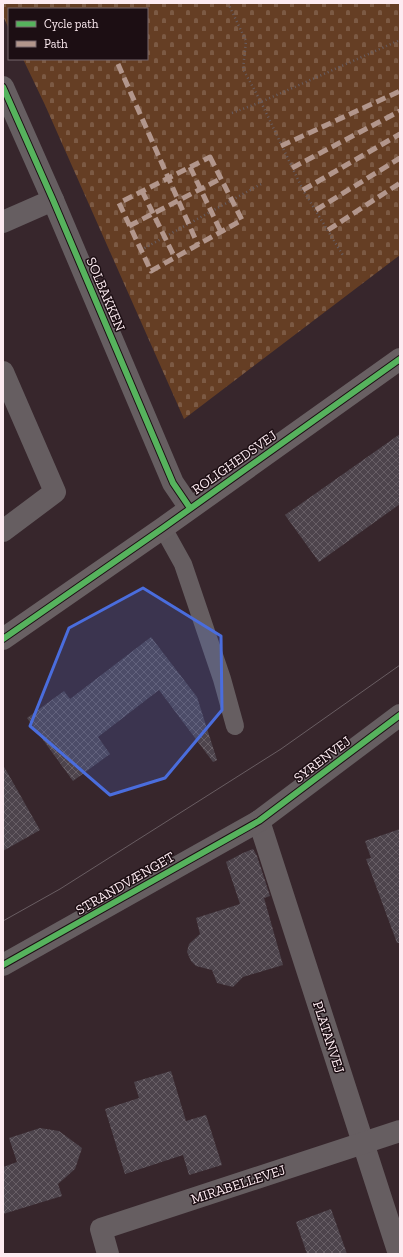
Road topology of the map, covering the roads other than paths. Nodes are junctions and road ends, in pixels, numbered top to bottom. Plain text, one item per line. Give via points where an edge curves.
1 (3, 87) edge
2 (53, 200) junction
3 (3, 222) edge
4 (400, 359) edge
5 (3, 372) edge
6 (190, 508) junction
7 (163, 528) junction
8 (3, 531) edge
9 (3, 639) edge
10 (400, 715) edge
11 (235, 726) dead end
12 (259, 821) junction
13 (3, 965) edge
14 (400, 1131) edge
15 (364, 1143) junction
16 (108, 1254) edge
17 (399, 1254) edge

1 - 2 street, SOLBAKKEN
2 - 3 street
2 - 6 street, SOLBAKKEN via 173,483
4 - 6 street, ROLIGHEDSVEJ
5 - 8 street via 55,492
6 - 7 street, ROLIGHEDSVEJ
7 - 9 street, ROLIGHEDSVEJ
7 - 11 lane via 183,564
10 - 12 street, SYRENVEJ
12 - 13 street, STRANDVÆNGET
12 - 15 street, PLATANVEJ
14 - 15 street, MIRABELLEVEJ
15 - 16 street, MIRABELLEVEJ via 101,1229
15 - 17 street, PLATANVEJ

